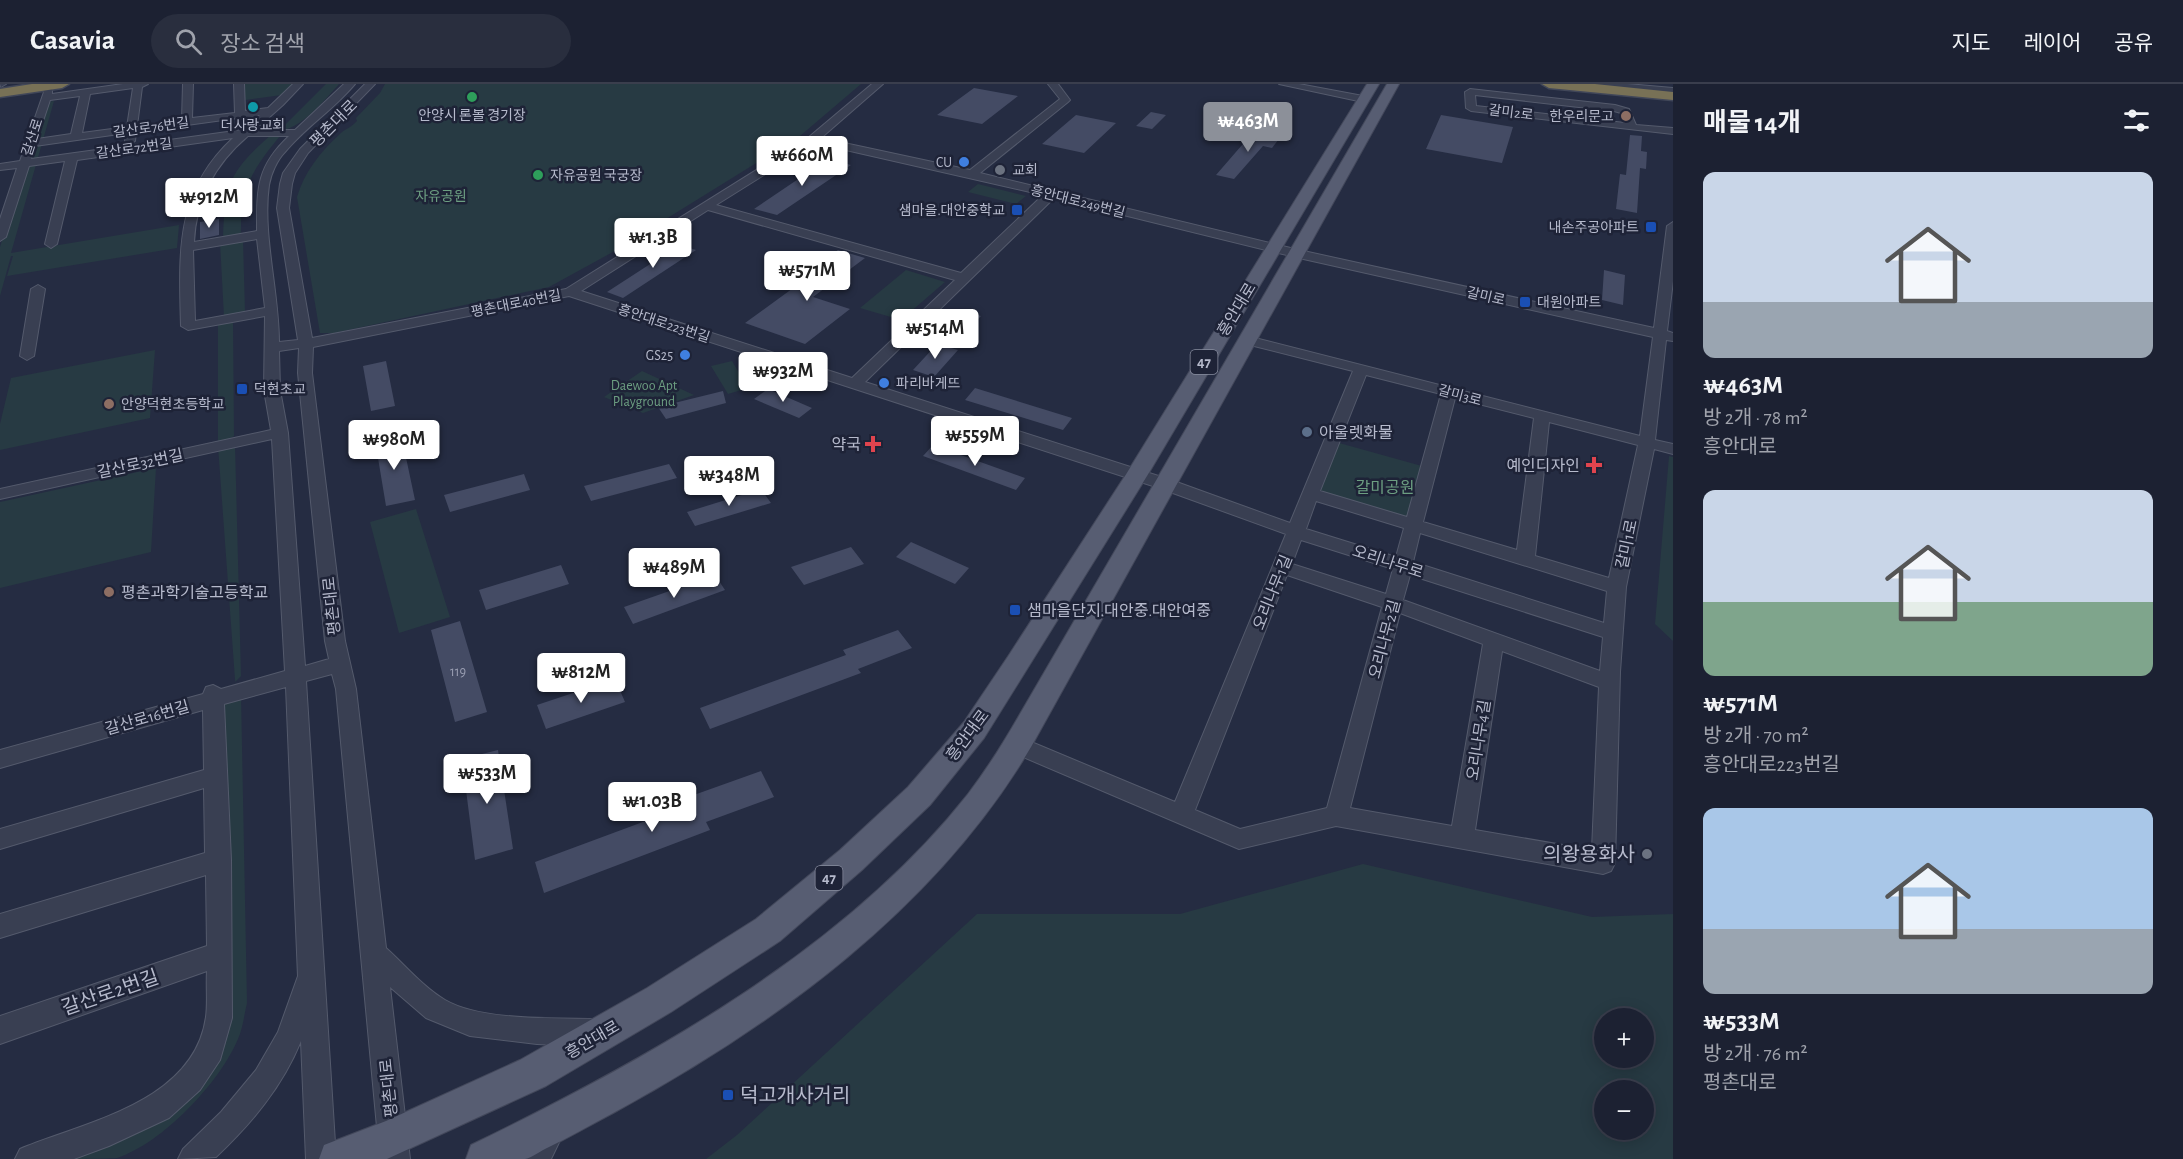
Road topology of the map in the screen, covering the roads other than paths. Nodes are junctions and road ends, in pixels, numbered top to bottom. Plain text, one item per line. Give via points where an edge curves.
1 (25, 84) edge
2 (74, 84) edge
3 (143, 84) edge
4 (188, 84) edge
5 (239, 84) edge
6 (298, 84) edge
7 (350, 84) edge
8 (370, 84) edge
9 (878, 84) edge
10 (1053, 84) edge
11 (1284, 84) edge
12 (1373, 84) edge
13 (1393, 84) edge
14 (1550, 84) edge
15 (1595, 84) edge
16 (1615, 84) edge
17 (0, 85) edge
18 (138, 85) edge
19 (52, 90) edge
20 (1673, 90) edge
21 (86, 92) junction
22 (0, 94) edge
23 (1673, 96) edge
24 (1363, 99) junction
25 (270, 111) junction
26 (240, 114) junction
27 (187, 122) junction
28 (1632, 127) junction
29 (131, 130) junction
30 (1673, 131) edge
31 (245, 133) junction
32 (298, 133) junction
33 (76, 137) junction
34 (813, 139) junction
35 (31, 143) junction
36 (129, 148) junction
37 (72, 156) junction
38 (23, 164) junction
39 (0, 167) edge
40 (972, 174) junction
41 (16, 186) junction
42 (0, 188) edge
43 (1051, 194) junction
44 (706, 206) junction
45 (1291, 219) junction
46 (1315, 224) junction
47 (1673, 226) edge
48 (262, 234) junction
49 (0, 237) edge
50 (51, 244) dead end
51 (188, 247) junction
52 (1273, 248) junction
53 (1299, 254) junction
54 (963, 278) junction
55 (38, 289) dead end
56 (570, 292) junction
57 (272, 311) junction
58 (1666, 336) edge
59 (1247, 340) junction
60 (306, 342) junction
61 (273, 347) junction
62 (27, 356) dead end
63 (1361, 369) junction
64 (853, 385) junction
65 (1449, 393) junction
66 (1542, 417) junction
67 (280, 433) junction
68 (1647, 442) junction
69 (1153, 447) junction
70 (1673, 449) edge
71 (1181, 456) junction
72 (1136, 476) junction
73 (1165, 484) junction
74 (0, 494) edge
75 (1311, 494) junction
76 (1413, 526) junction
77 (1297, 532) junction
78 (1525, 559) junction
79 (1402, 566) junction
80 (1282, 567) junction
81 (1617, 587) junction
82 (1394, 604) junction
83 (1613, 633) junction
84 (1493, 642) junction
85 (339, 664) junction
86 (294, 678) junction
87 (1609, 682) junction
88 (214, 696) junction
89 (1017, 745) junction
90 (0, 759) edge
91 (217, 775) junction
92 (1182, 814) junction
93 (1336, 816) junction
94 (1462, 838) junction
95 (0, 839) edge
96 (219, 860) junction
97 (0, 926) edge
98 (220, 954) junction
99 (374, 954) junction
100 (312, 973) junction
101 (0, 1030) edge
102 (603, 1033) junction
103 (554, 1126) junction
104 (395, 1148) edge
105 (30, 1159) edge
106 (193, 1159) edge
107 (321, 1159) edge
108 (338, 1159) edge
109 (485, 1159) edge
110 (535, 1159) edge

1 - 17 highway
2 - 19 street
3 - 18 street
4 - 27 street
5 - 26 street
6 - 25 street
7 - 32 street, 평촌대로
8 - 60 street, 평촌대로 via 304,151 286,184 283,208
9 - 34 street, 평촌대로40번길
10 - 40 street via 1065,100
11 - 24 street
12 - 24 main road, 흥안대로 / 47
13 - 46 main road, 흥안대로 / 47
14 - 23 highway
15 - 20 street
16 - 20 highway
18 - 21 street
18 - 29 street
19 - 21 street
19 - 22 highway
19 - 35 street, 갈산로
21 - 33 street
24 - 45 main road, 흥안대로 / 47
25 - 26 street, 갈산로76번길
25 - 31 street
26 - 27 street, 갈산로76번길
27 - 29 street, 갈산로76번길
28 - 28 street, 갈미2로 via 1471,108 1470,93 1616,108 1624,111
28 - 30 street, 갈미2로
29 - 33 street, 갈산로76번길
29 - 36 street
31 - 32 street, 갈산로72번길
31 - 36 street, 갈산로72번길
31 - 51 street via 204,178 194,200
32 - 48 street, 평촌대로 via 279,151 266,174
33 - 35 street, 갈산로76번길
34 - 40 street, 흥안대로249번길
34 - 44 street, 평촌대로40번길
35 - 38 street, 갈산로
36 - 37 street, 갈산로72번길
37 - 38 street, 갈산로72번길
37 - 50 street
38 - 39 street, 갈산로72번길
38 - 41 street, 갈산로
40 - 43 street, 흥안대로249번길
41 - 42 street
41 - 49 street, 갈산로
43 - 52 street, 흥안대로249번길
43 - 54 street
44 - 54 street
44 - 56 street, 평촌대로40번길
45 - 46 main road
45 - 52 main road, 흥안대로 / 47
46 - 53 main road, 흥안대로 / 47
47 - 58 street, 갈미1로
48 - 51 street
48 - 57 street, 평촌대로
51 - 57 street via 188,326
52 - 53 street, 흥안대로249번길
52 - 69 main road, 흥안대로 / 47
53 - 58 street, 갈미로
53 - 59 main road, 흥안대로 / 47
54 - 64 street
55 - 62 street
56 - 60 street, 평촌대로40번길
56 - 64 street, 흥안대로223번길
57 - 61 street, 평촌대로
58 - 68 street, 갈미1로
59 - 63 street, 갈미3로
59 - 71 main road, 흥안대로 / 47
60 - 61 street, 평촌대로40번길
60 - 85 street, 평촌대로 via 305,373
61 - 67 street, 평촌대로 via 272,390
63 - 65 street, 갈미3로
63 - 75 street, 오리나무1길
64 - 72 street, 흥안대로223번길
65 - 66 street, 갈미3로
65 - 76 street, 오리나무2길
66 - 68 street, 갈미3로
66 - 78 street
67 - 74 street, 갈산로32번길
67 - 86 street, 평촌대로
68 - 70 street, 갈미3로
68 - 81 street, 갈미1로
69 - 71 main road
69 - 72 main road, 흥안대로 / 47
71 - 73 main road, 흥안대로 / 47
72 - 73 street, 흥안대로223번길
72 - 102 main road, 흥안대로 / 47 via 974,730 919,796 768,930
73 - 77 street, 오리나무로
73 - 89 main road, 흥안대로 / 47
75 - 76 street
75 - 77 street, 오리나무1길
76 - 78 street
76 - 79 street, 오리나무2길
77 - 79 street, 오리나무로
77 - 80 street, 오리나무1길
78 - 81 street
79 - 82 street, 오리나무2길
79 - 83 street, 오리나무로
80 - 82 street
80 - 92 street, 오리나무1길
81 - 83 street, 갈미1로
82 - 84 street
82 - 93 street, 오리나무2길
83 - 87 street, 갈미1로
84 - 87 street
84 - 94 street, 오리나무4길
85 - 86 street, 갈산로16번길
85 - 99 street, 평촌대로 via 346,689
86 - 88 street, 갈산로16번길
86 - 100 street, 평촌대로
87 - 94 street, 갈미1로 via 1603,863
88 - 90 street, 갈산로16번길
88 - 91 street
89 - 92 street
89 - 103 main road, 흥안대로 / 47 via 967,817 899,890 804,970 698,1041
91 - 95 street
91 - 96 street
92 - 93 street via 1239,839
93 - 94 street
96 - 97 street
96 - 98 street
98 - 101 street, 갈산로2번길
98 - 105 street via 219,1018 210,1050 190,1080 159,1108 99,1136
99 - 102 street via 436,1010 454,1017 497,1028
99 - 104 street, 평촌대로
100 - 106 street via 274,1069 234,1119
100 - 107 street, 평촌대로
102 - 104 main road, 흥안대로 / 47
103 - 109 main road, 흥안대로 / 47
103 - 110 street
104 - 108 main road, 흥안대로 / 47

